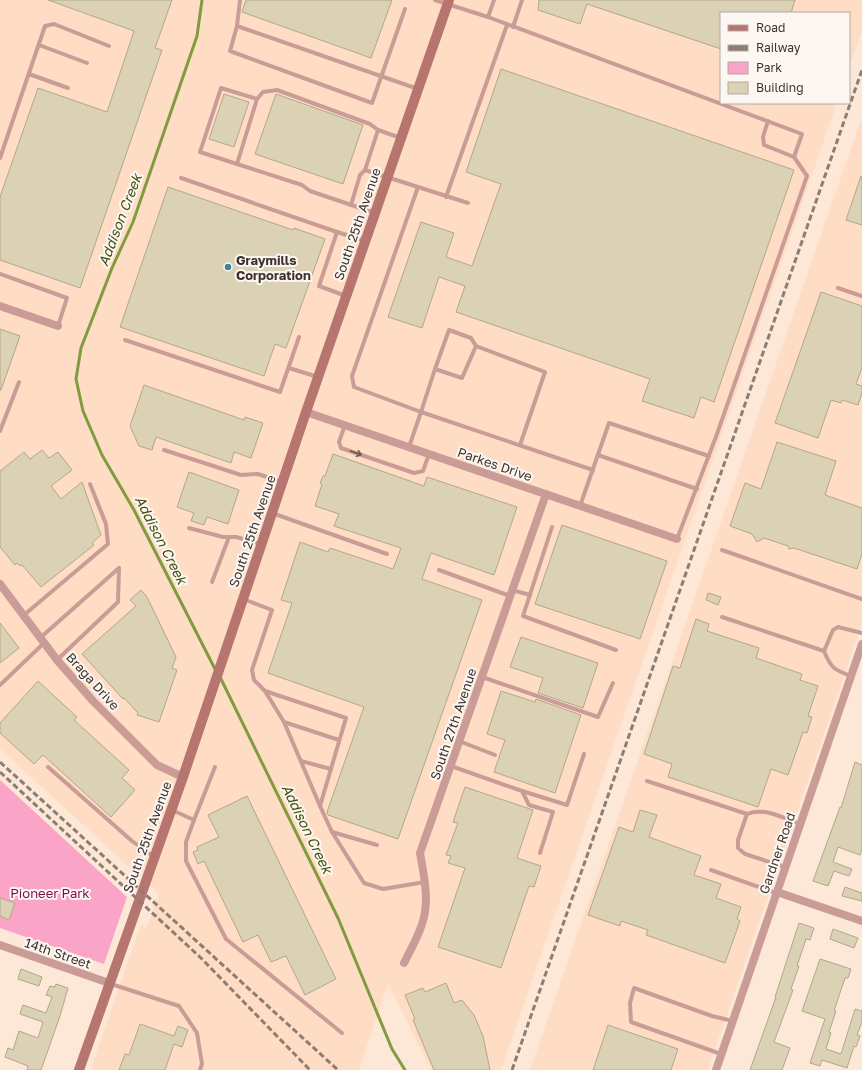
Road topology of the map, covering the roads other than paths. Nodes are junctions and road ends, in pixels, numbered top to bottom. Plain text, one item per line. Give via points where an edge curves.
1 (240, 0) edge
2 (435, 0) edge
3 (494, 0) edge
4 (522, 0) edge
5 (448, 2) edge
6 (405, 9) dead end
7 (488, 17) junction
8 (507, 25) junction
9 (237, 26) junction
10 (513, 27) junction
11 (39, 45) junction
12 (109, 46) dead end
13 (87, 63) dead end
14 (29, 74) junction
15 (382, 76) junction
16 (68, 88) dead end
17 (418, 89) junction
18 (257, 99) junction
19 (720, 103) edge
20 (722, 104) edge
21 (768, 121) junction
22 (378, 130) junction
23 (401, 138) junction
24 (794, 157) junction
25 (0, 158) edge
26 (237, 164) junction
27 (365, 170) junction
28 (388, 177) junction
29 (181, 178) dead end
30 (418, 187) junction
31 (446, 197) junction
32 (468, 203) dead end
33 (351, 205) junction
34 (375, 213) junction
35 (337, 232) junction
36 (365, 241) junction
37 (0, 274) edge
38 (838, 288) dead end
39 (346, 296) junction
40 (862, 296) edge
41 (0, 306) edge
42 (58, 326) joint
43 (299, 337) dead end
44 (125, 340) dead end
45 (476, 346) junction
46 (289, 368) junction
47 (435, 369) junction
48 (318, 377) junction
49 (19, 382) dead end
50 (306, 412) junction
51 (421, 412) junction
52 (345, 426) junction
53 (0, 431) edge
54 (520, 445) junction
55 (409, 448) junction
56 (164, 450) dead end
57 (429, 454) junction
58 (598, 455) junction
59 (709, 456) junction
60 (593, 470) junction
61 (282, 482) junction
62 (90, 484) dead end
63 (697, 489) junction
64 (546, 494) junction
65 (580, 506) junction
66 (272, 512) junction
67 (552, 527) dead end
68 (189, 528) dead end
69 (229, 537) junction
70 (676, 539) joint
71 (261, 544) junction
72 (722, 550) dead end
73 (387, 554) dead end
74 (440, 570) dead end
75 (212, 582) dead end
76 (0, 584) edge
77 (511, 593) junction
78 (530, 595) junction
79 (242, 598) junction
80 (862, 599) edge
81 (24, 616) junction
82 (722, 617) dead end
83 (862, 633) edge
84 (42, 640) junction
85 (862, 644) edge
86 (616, 650) dead end
87 (824, 651) junction
88 (57, 660) junction
89 (851, 676) junction
90 (482, 677) junction
91 (613, 683) dead end
92 (0, 684) edge
93 (265, 691) junction
94 (284, 722) junction
95 (340, 740) junction
96 (459, 741) junction
97 (584, 754) dead end
98 (495, 755) dead end
99 (301, 761) junction
100 (451, 766) junction
101 (48, 767) dead end
102 (215, 767) dead end
103 (331, 769) junction
104 (183, 778) junction
105 (647, 781) dead end
106 (522, 791) junction
107 (320, 806) junction
108 (171, 810) junction
109 (747, 814) junction
110 (194, 820) junction
111 (800, 824) junction
112 (332, 832) junction
113 (377, 845) dead end
114 (540, 853) dead end
115 (154, 857) junction
116 (785, 867) junction
117 (711, 870) dead end
118 (425, 882) junction
119 (777, 892) junction
120 (862, 921) edge
121 (0, 945) edge
122 (404, 963) dead end
123 (109, 983) junction
124 (733, 1021) junction
125 (342, 1033) dead end
126 (721, 1054) junction
127 (79, 1070) edge
128 (200, 1070) edge
129 (716, 1070) edge

1 - 9 lane
2 - 5 lane
3 - 7 lane
4 - 10 lane
5 - 7 lane
5 - 17 main road, South 25th Avenue
6 - 15 lane
7 - 8 lane
8 - 10 lane
8 - 31 lane
9 - 15 lane
9 - 15 lane via 230,51 372,103
10 - 19 lane
11 - 12 lane via 45,26 54,24
11 - 13 lane
11 - 14 lane
14 - 16 lane
14 - 25 lane
15 - 17 lane
17 - 23 main road, South 25th Avenue
18 - 22 lane via 263,92 276,90 370,124
18 - 26 lane
18 - 26 lane via 221,88 200,152
20 - 21 lane
21 - 24 lane via 763,137 764,145
21 - 24 lane via 802,134
22 - 23 lane
22 - 27 lane
23 - 28 main road, South 25th Avenue
24 - 59 lane via 806,176
26 - 33 lane via 302,185 310,191
27 - 28 lane
27 - 33 lane via 360,175
28 - 30 lane
28 - 34 main road, South 25th Avenue
29 - 35 lane
30 - 31 lane
30 - 51 lane via 352,376 354,387
31 - 32 lane
33 - 34 lane
34 - 36 main road, South 25th Avenue
35 - 36 lane
35 - 39 lane via 319,286
36 - 39 main road, South 25th Avenue
37 - 42 lane via 67,298
38 - 40 lane
39 - 48 main road, South 25th Avenue
41 - 42 street
43 - 46 lane
44 - 46 lane via 280,392
45 - 47 lane via 462,378
45 - 47 lane via 471,338 449,330
45 - 54 lane via 545,372
46 - 48 lane
47 - 51 lane
48 - 50 main road, South 25th Avenue
49 - 53 lane
50 - 52 street, Parkes Drive
50 - 61 main road, South 25th Avenue
51 - 54 lane
51 - 55 lane
52 - 55 street, Parkes Drive
52 -> 57 lane via 339,442 341,448 414,473 423,471
54 - 60 lane
55 - 57 street, Parkes Drive
56 - 61 lane via 241,475 258,474
57 - 64 street, Parkes Drive
58 - 59 lane via 609,423
58 - 60 lane
58 - 63 lane
59 - 63 lane
60 - 65 lane
61 - 66 main road, South 25th Avenue
62 - 81 lane via 106,524 108,544
63 - 70 lane
64 - 65 street, Parkes Drive
64 - 77 street, South 27th Avenue
65 - 70 street, Parkes Drive
66 - 71 main road, South 25th Avenue
66 - 73 lane
67 - 78 lane
68 - 69 lane
69 - 71 lane
69 - 75 lane
71 - 79 main road, South 25th Avenue
72 - 80 lane
74 - 77 lane
76 - 81 street, Braga Drive
77 - 78 lane
77 - 90 street, South 27th Avenue
78 - 86 lane via 523,616
79 - 93 lane via 272,610 252,670 254,680
79 - 104 main road, South 25th Avenue
81 - 84 street, Braga Drive
82 - 87 lane
83 - 87 lane via 838,627 833,630
84 - 88 street, Braga Drive
84 - 88 lane via 119,568 118,602
84 - 92 lane
85 - 89 street, Gardner Road
87 - 89 lane via 835,670
88 - 104 street, Braga Drive via 157,766
89 - 111 street, Gardner Road
90 - 91 lane via 598,717
90 - 96 street, South 27th Avenue
93 - 94 lane
93 - 95 lane via 346,718
94 - 95 lane
94 - 99 lane
95 - 103 lane
96 - 98 lane
96 - 100 street, South 27th Avenue
97 - 106 lane via 567,805
99 - 103 lane
99 - 107 lane
100 - 106 lane
100 - 118 street, South 27th Avenue via 420,853
101 - 115 lane via 132,841
102 - 110 lane
103 - 107 lane
104 - 108 main road, South 25th Avenue
105 - 109 lane
106 - 114 lane via 529,805 553,812
107 - 112 lane
108 - 110 lane
108 - 115 main road, South 25th Avenue
109 - 111 lane via 766,811
109 - 116 lane via 738,840 738,848 745,854
110 - 125 lane via 186,842 186,861 226,939
111 - 116 street, Gardner Road
112 - 113 lane
112 - 118 lane via 364,883 383,889
115 - 123 main road, South 25th Avenue
116 - 119 street, Gardner Road
117 - 119 lane
118 - 122 street, South 27th Avenue via 423,924
119 - 120 street
119 - 124 street, Gardner Road
121 - 123 street, 14th Street
123 - 127 main road, South 25th Avenue
123 - 128 lane via 179,1006 197,1033 202,1064
124 - 126 street, Gardner Road
124 - 126 lane via 634,988 630,1003 631,1022
126 - 129 street, Gardner Road

